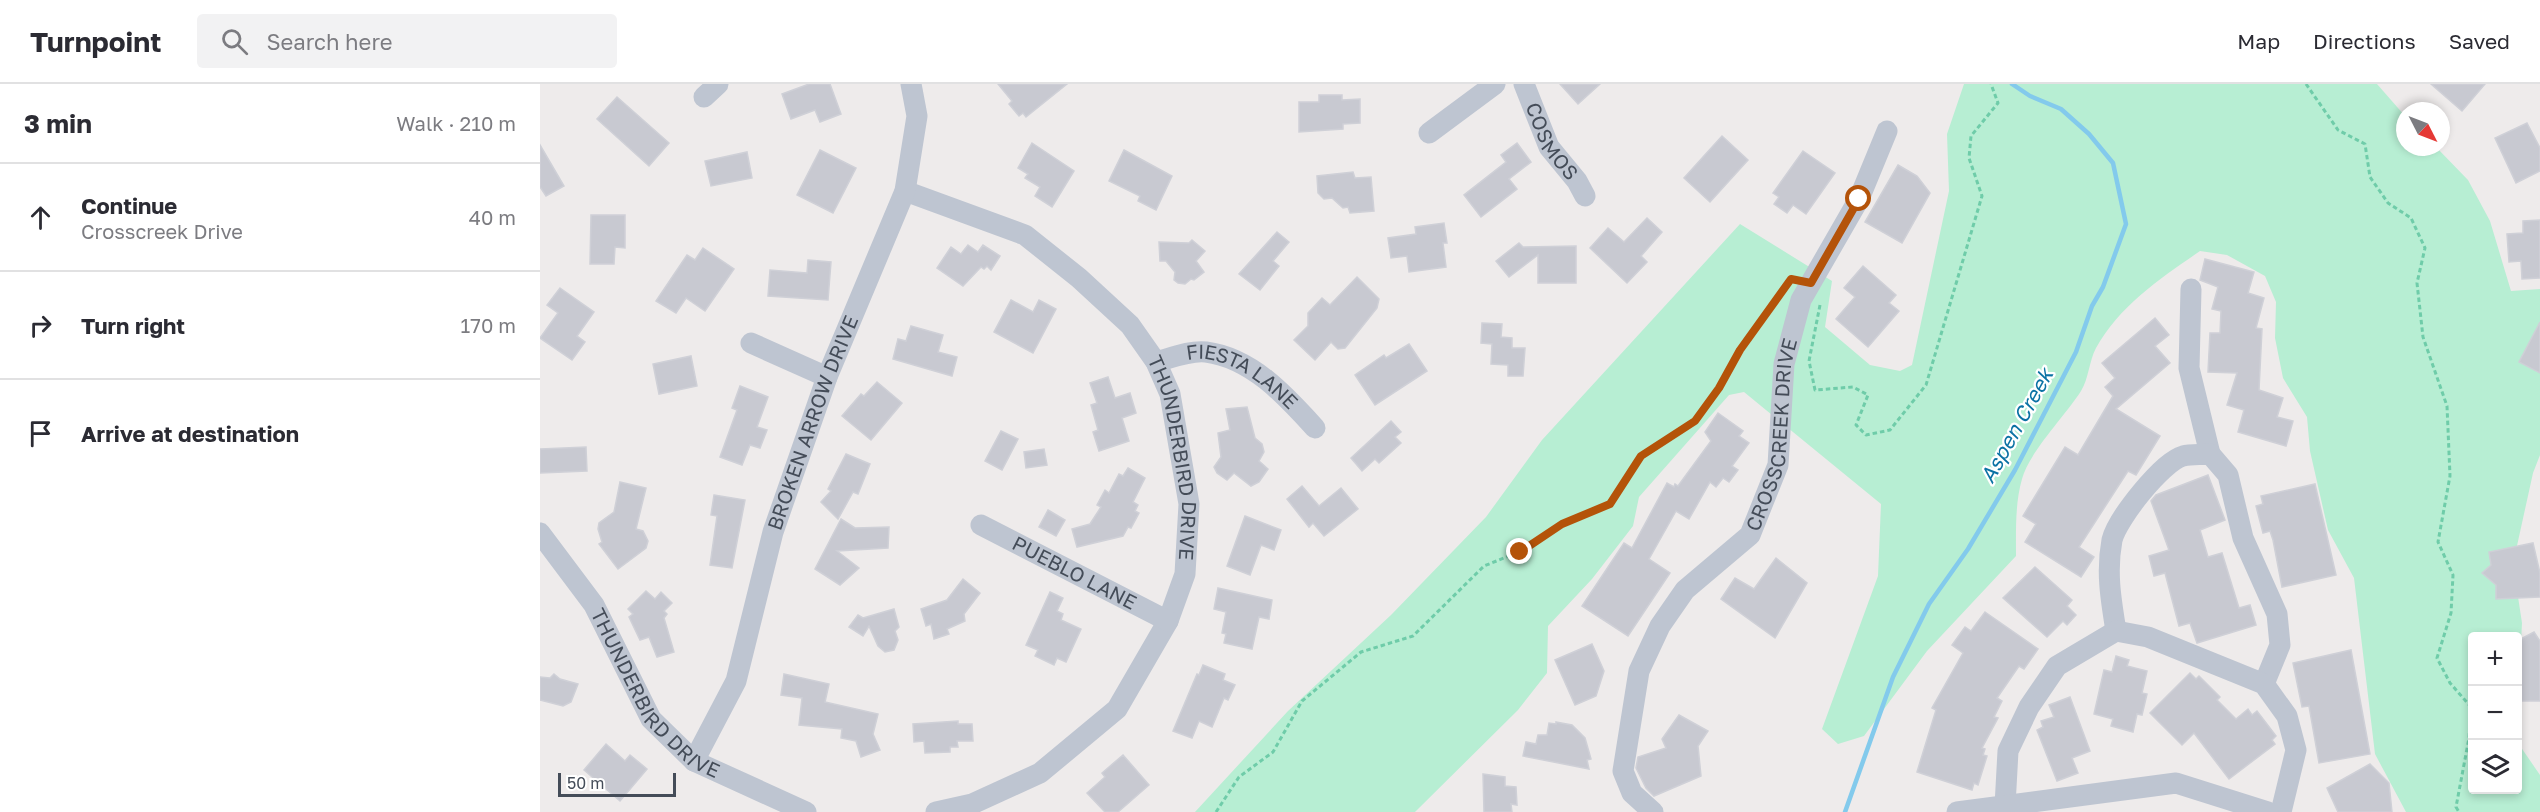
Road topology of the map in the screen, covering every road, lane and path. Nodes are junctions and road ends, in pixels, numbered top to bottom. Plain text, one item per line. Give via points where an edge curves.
1 (911, 84) edge
2 (1496, 84) edge
3 (1524, 84) edge
4 (1990, 84) edge
5 (2306, 84) edge
6 (1887, 130) dead end
7 (1429, 133) dead end
8 (905, 190) junction
9 (1585, 196) dead end
10 (1811, 283) junction
11 (2191, 289) dead end
12 (751, 343) dead end
13 (1156, 362) junction
14 (826, 377) junction
15 (1315, 428) dead end
16 (2210, 454) junction
17 (981, 525) dead end
18 (540, 533) edge
19 (1168, 621) junction
20 (2116, 631) junction
21 (2264, 684) junction
22 (694, 761) junction
23 (2005, 806) junction
24 (806, 812) edge
25 (936, 812) edge
26 (1216, 812) edge
27 (1653, 812) edge
28 (1958, 812) edge
29 (2268, 812) edge
30 (2281, 812) edge
31 (2459, 812) edge

1 - 8 street, BROKEN ARROW DRIVE via 917,116
2 - 7 street
3 - 9 street, COSMOS via 1549,147
4 - 10 path via 1998,103 1971,136 1969,158 1982,196 1926,385 1890,430 1866,435 1856,425 1868,395 1853,387 1815,390 1809,361 1822,298
5 - 31 path via 2338,130 2365,144 2370,177 2388,203 2411,218 2425,248 2417,283 2423,337 2447,406 2450,476 2438,542 2453,575 2451,614 2437,658 2450,683 2471,707 2456,807
6 - 10 street, CROSSCREEK DRIVE via 1859,199
8 - 13 street, THUNDERBIRD DRIVE via 1025,235 1130,325
8 - 14 street, BROKEN ARROW DRIVE
10 - 26 path via 1791,279 1695,421 1641,456 1610,504 1562,524 1520,552 1484,566 1413,636 1361,652 1302,701 1273,752 1239,777
10 - 27 street, CROSSCREEK DRIVE via 1801,300 1784,364 1778,465 1750,535 1686,590 1660,626 1640,671 1623,771 1632,794
11 - 16 street via 2189,368
12 - 14 street
13 - 15 street, FIESTA LANE via 1205,352 1234,361 1269,381
13 - 19 street, THUNDERBIRD DRIVE via 1170,394 1190,504 1185,574
14 - 22 street, BROKEN ARROW DRIVE via 773,532 736,681
16 - 20 street via 2181,456 2130,504 2113,537 2108,584
16 - 21 street via 2228,475 2243,538 2277,614 2280,645
17 - 19 street, PUEBLO LANE
18 - 22 street, THUNDERBIRD DRIVE via 594,605 651,719
19 - 25 street, THUNDERBIRD DRIVE via 1117,709 1040,773 972,804
20 - 21 street via 2148,638
20 - 23 street via 2057,666 2029,707 2008,751
21 - 30 street via 2287,716 2296,750
22 - 24 street, THUNDERBIRD DRIVE
23 - 28 street
23 - 29 street via 2176,783

